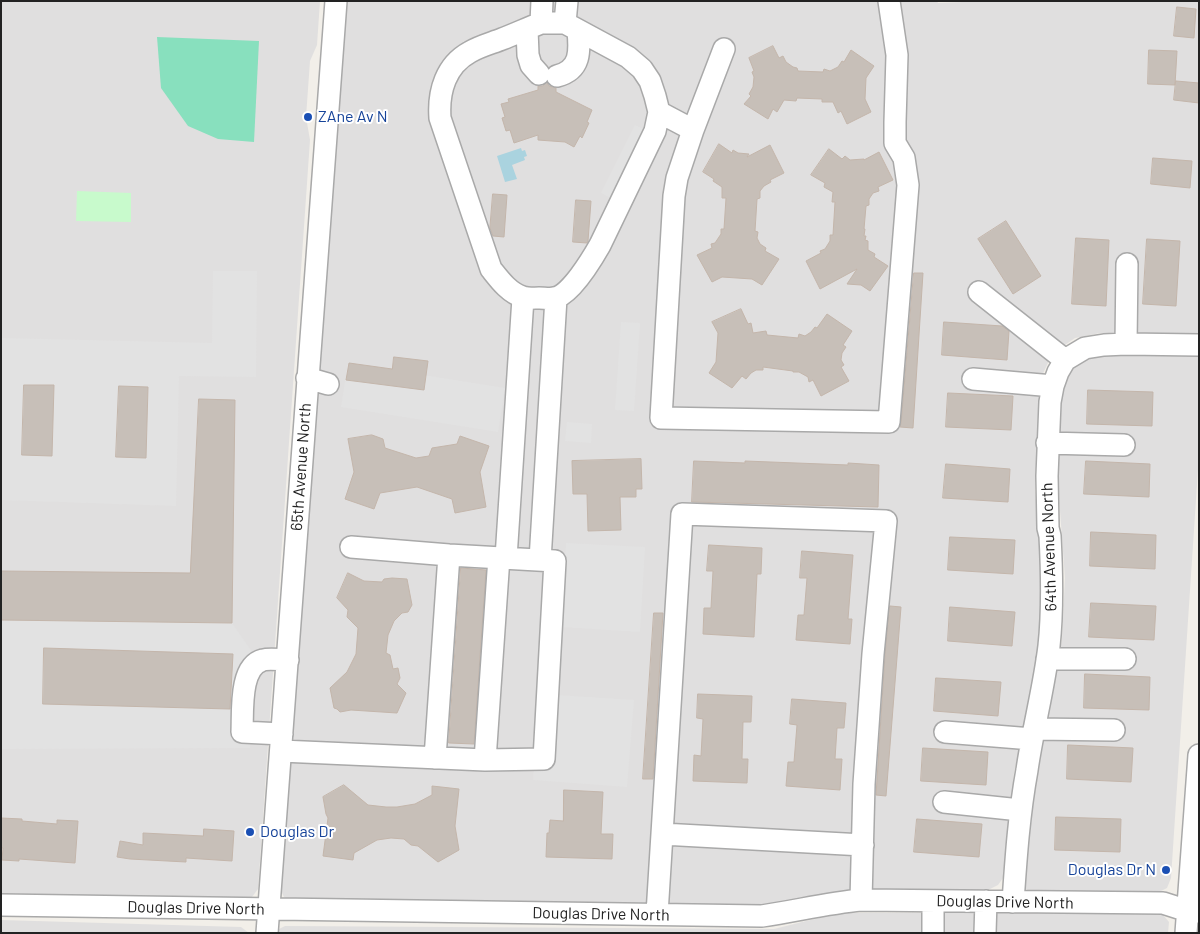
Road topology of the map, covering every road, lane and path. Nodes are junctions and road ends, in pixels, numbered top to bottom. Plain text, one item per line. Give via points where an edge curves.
1 (336, 1) edge
2 (542, 1) edge
3 (566, 1) edge
4 (889, 1) edge
5 (534, 26) junction
6 (571, 27) junction
7 (724, 49) dead end
8 (659, 112) junction
9 (693, 130) junction
10 (1127, 264) dead end
11 (979, 292) dead end
12 (524, 298) junction
13 (556, 298) junction
14 (1126, 344) junction
15 (1199, 345) edge
16 (1065, 360) junction
17 (307, 378) junction
18 (973, 379) dead end
19 (328, 384) dead end
20 (1053, 386) junction
21 (515, 415) junction
22 (549, 419) junction
23 (1048, 443) junction
24 (1124, 445) dead end
25 (351, 547) dead end
26 (449, 555) junction
27 (502, 557) junction
28 (540, 560) junction
29 (1047, 659) junction
30 (1126, 659) dead end
31 (288, 660) junction
32 (1114, 730) dead end
33 (945, 732) dead end
34 (1033, 734) junction
35 (281, 742) junction
36 (1199, 755) edge
37 (435, 758) junction
38 (485, 760) junction
39 (944, 802) dead end
40 (1020, 810) junction
41 (662, 834) junction
42 (863, 845) junction
43 (861, 900) junction
44 (933, 901) junction
45 (986, 902) junction
46 (1013, 902) junction
47 (1, 905) edge
48 (269, 909) junction
49 (1193, 911) edge
50 (657, 914) junction
51 (267, 933) edge
52 (933, 933) edge
53 (985, 933) edge
54 (1186, 933) edge

1 - 17 street, 65th Avenue North
2 - 5 street
3 - 6 street
4 - 9 street via 898,54 895,143 904,158 908,185 889,422 661,418 674,196
5 - 6 street
5 - 6 street via 528,55 530,65 548,75 564,75 578,58 579,47
5 - 12 street via 458,60 443,83 439,105 440,118 491,269 501,282
6 - 8 street via 628,56 642,69 656,96
7 - 9 street
8 - 9 street
8 - 13 street via 655,131 600,245 576,281
10 - 14 street
11 - 16 street
12 - 13 street
12 - 21 street
13 - 22 street
14 - 15 street
14 - 16 street via 1085,348
16 - 20 street, 64th Avenue North
17 - 19 street
17 - 31 street, 65th Avenue North
18 - 20 street
20 - 23 street, 64th Avenue North
21 - 22 street
21 - 27 street
22 - 28 street
23 - 24 street
23 - 29 street, 64th Avenue North via 1048,528 1053,592
25 - 26 street
26 - 27 street
26 - 37 street
27 - 28 street
27 - 38 street
28 - 38 street via 555,560 544,759
29 - 30 street
29 - 34 street, 64th Avenue North
31 - 35 street, 65th Avenue North
31 - 35 street via 264,659 249,670 244,681 242,732
32 - 34 street
33 - 34 street
34 - 40 street, 64th Avenue North
35 - 37 street
35 - 48 street, 65th Avenue North
36 - 49 street
37 - 38 street
39 - 40 street
40 - 46 street, 64th Avenue North
41 - 42 street
41 - 42 street via 682,514 886,521 873,654
41 - 50 street
42 - 43 street
43 - 44 street, Douglas Drive North
43 - 50 street, Douglas Drive North via 762,916
44 - 45 street, Douglas Drive North
44 - 52 street
45 - 46 street, Douglas Drive North
45 - 53 street
46 - 49 street, Douglas Drive North via 1162,903
47 - 48 street, Douglas Drive North
48 - 50 street, Douglas Drive North
48 - 51 street, 65th Avenue North
49 - 54 street

